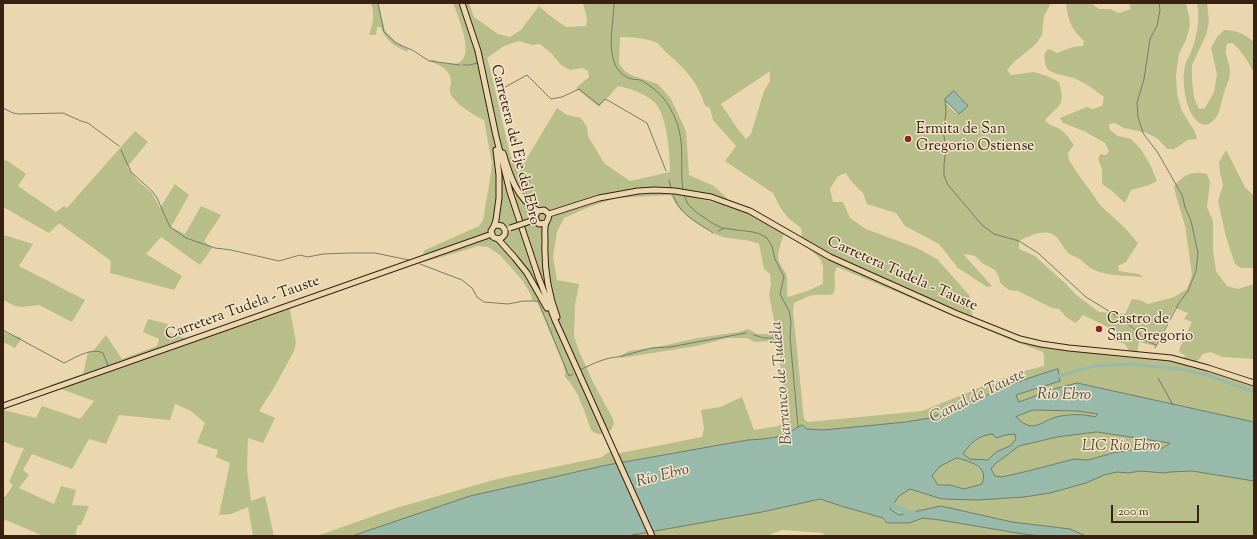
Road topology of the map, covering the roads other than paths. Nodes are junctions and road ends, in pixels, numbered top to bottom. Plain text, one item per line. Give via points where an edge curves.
1 (462, 3) edge
2 (484, 81) junction
3 (490, 108) junction
4 (538, 211) junction
5 (549, 214) junction
6 (533, 220) junction
7 (546, 223) junction
8 (494, 226) junction
9 (507, 229) junction
10 (492, 234) junction
11 (498, 239) junction
12 (571, 356) junction
13 (582, 379) junction
14 (1254, 383) edge
15 (3, 406) edge
16 (652, 536) edge

1 - 2 main road, Carretera del Eje del Ebro via 476,44
2 - 3 main road, Carretera del Eje del Ebro
2 - 4 main road via 512,177 524,200
3 - 8 main road via 499,175 499,198
3 - 12 main road, Carretera del Eje del Ebro via 502,163 522,230
4 - 5 main road via 544,210
4 - 6 main road
5 - 7 main road
5 - 14 main road, Carretera Tudela - Tauste via 620,193 655,190 690,192 711,197 750,211 830,257 1020,339 1069,348 1171,358
6 - 7 main road via 540,224
6 - 9 main road, bridge
7 - 12 main road via 548,288
8 - 9 main road
8 - 10 main road
9 - 11 main road via 504,237
10 - 11 main road
10 - 15 main road, Carretera Tudela - Tauste
11 - 13 main road via 522,265 534,284
12 - 13 main road, Carretera del Eje del Ebro
13 - 16 main road, Carretera del Eje del Ebro

